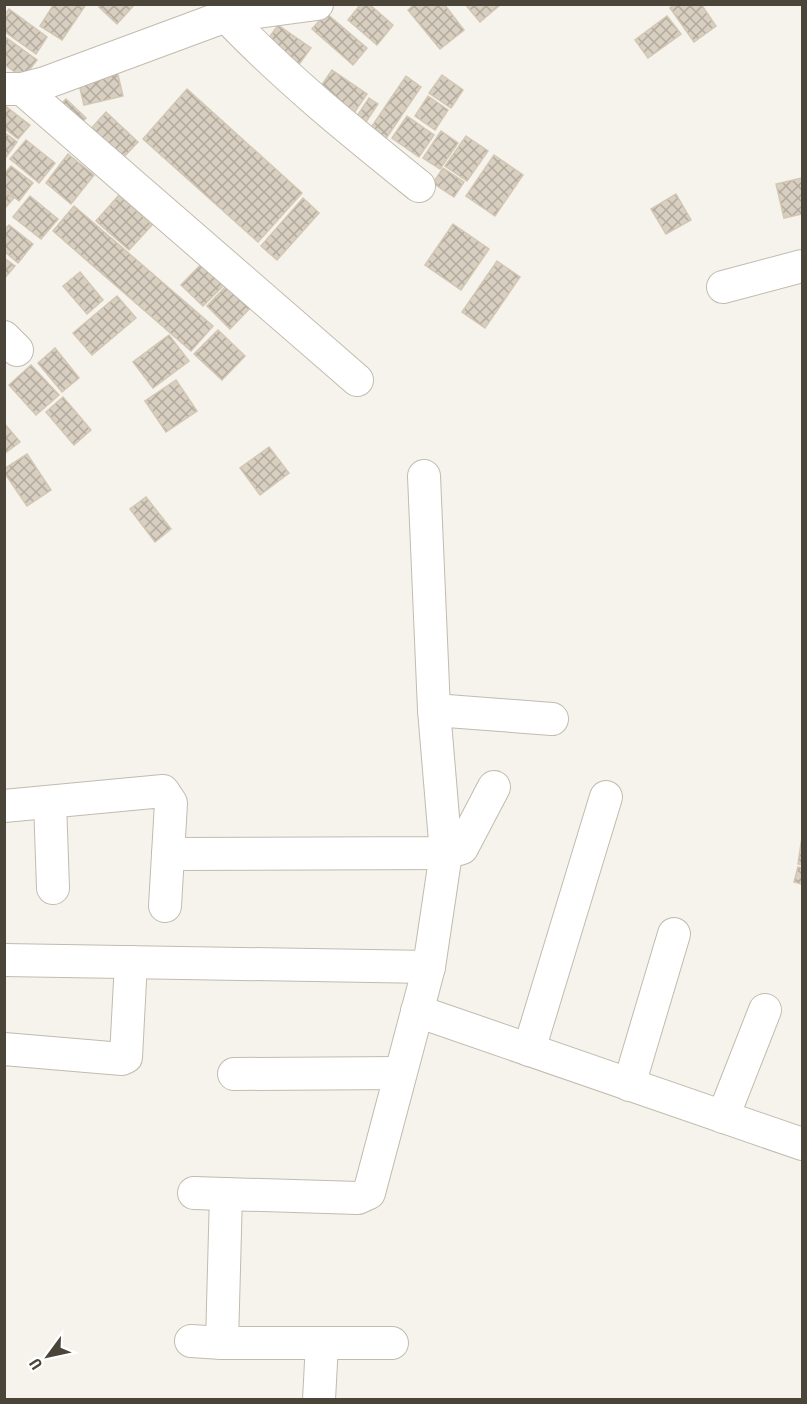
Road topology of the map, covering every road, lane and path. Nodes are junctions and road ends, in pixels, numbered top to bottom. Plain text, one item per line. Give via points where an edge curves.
1 (317, 4) edge
2 (226, 16) junction
3 (13, 89) edge
4 (419, 186) dead end
5 (802, 266) edge
6 (723, 287) dead end
7 (357, 380) dead end
8 (424, 476) dead end
9 (434, 710) junction
10 (552, 719) dead end
11 (494, 787) dead end
12 (606, 796) dead end
13 (50, 802) junction
14 (4, 806) edge
15 (168, 854) junction
16 (446, 854) junction
17 (53, 888) dead end
18 (165, 906) dead end
19 (674, 934) dead end
20 (4, 960) edge
21 (131, 962) junction
22 (429, 967) junction
23 (417, 1011) junction
24 (765, 1011) dead end
25 (4, 1049) edge
26 (529, 1050) junction
27 (400, 1073) junction
28 (234, 1074) dead end
29 (629, 1084) junction
30 (723, 1117) junction
31 (802, 1144) edge
32 (194, 1193) dead end
33 (226, 1194) junction
34 (191, 1341) dead end
35 (222, 1342) junction
36 (322, 1343) junction
37 (392, 1343) dead end
38 (319, 1400) edge

1 - 2 street
2 - 3 street via 45,83
2 - 4 street via 296,85
3 - 7 street
5 - 6 street
8 - 9 street
9 - 10 street
9 - 16 street
11 - 16 street via 462,848
12 - 26 street
13 - 14 street
13 - 15 street via 164,791 171,803
13 - 17 street
15 - 16 street
15 - 18 street
16 - 22 street
19 - 29 street
20 - 21 street
21 - 22 street
21 - 25 street via 126,1057
22 - 23 street
23 - 26 street
23 - 27 street
24 - 30 street
26 - 29 street
27 - 28 street
27 - 33 street via 369,1192 364,1197
29 - 30 street
30 - 31 street
32 - 33 street
33 - 35 street
34 - 35 street
35 - 36 street
36 - 37 street
36 - 38 street

